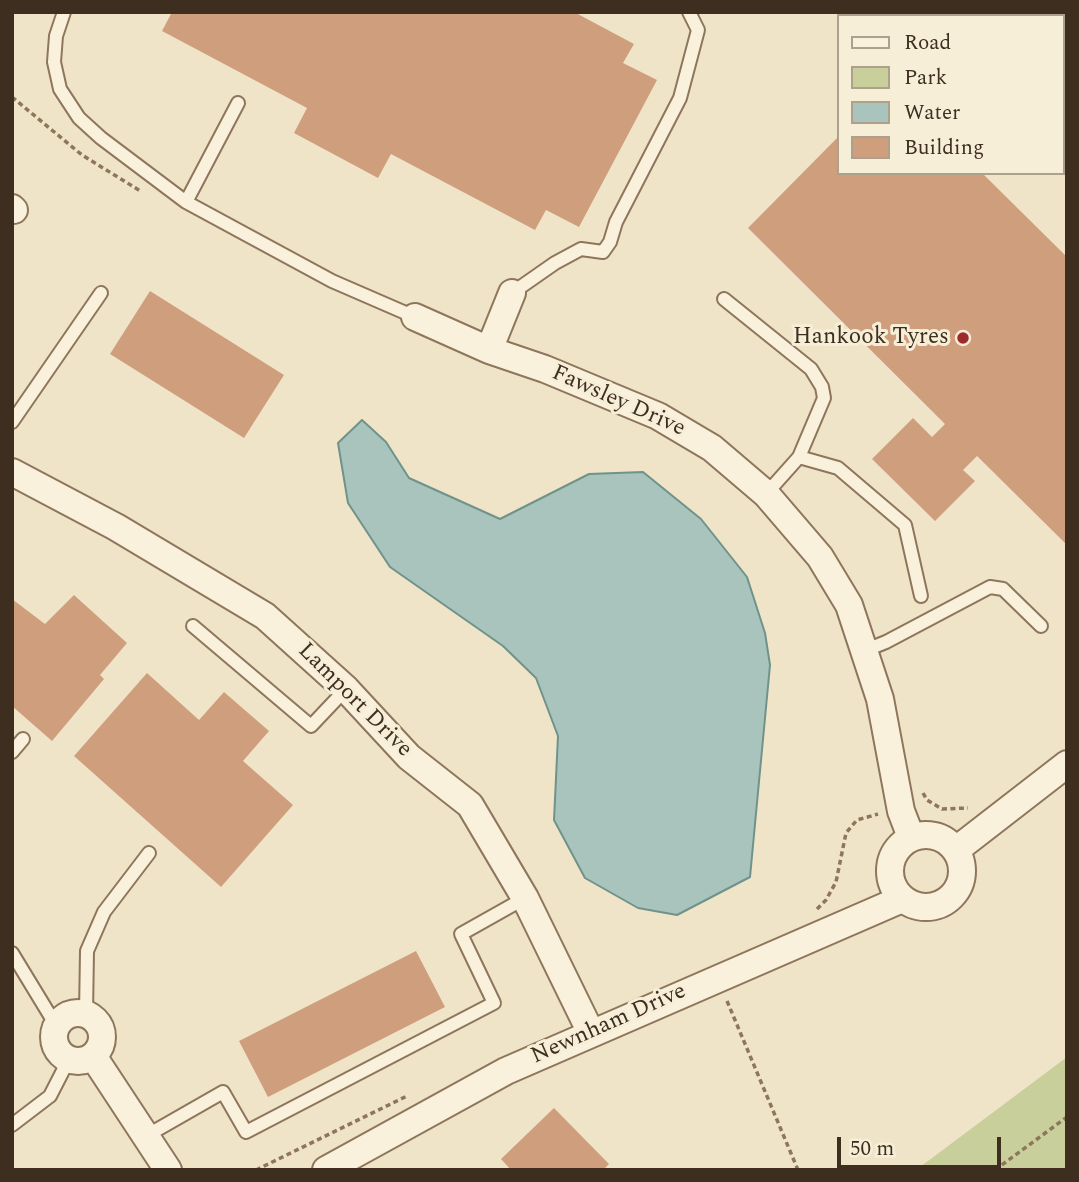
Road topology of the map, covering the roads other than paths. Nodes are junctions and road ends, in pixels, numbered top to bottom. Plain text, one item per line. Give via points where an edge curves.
1 (64, 12) edge
2 (689, 12) edge
3 (238, 103) dead end
4 (186, 202) junction
5 (101, 293) dead end
6 (512, 293) joint
7 (724, 299) dead end
8 (415, 317) joint
9 (489, 350) junction
10 (12, 422) edge
11 (799, 457) junction
12 (12, 472) edge
13 (766, 494) junction
14 (921, 596) dead end
15 (1041, 625) dead end
16 (193, 626) dead end
17 (866, 650) junction
18 (346, 689) junction
19 (23, 739) dead end
20 (12, 752) edge
21 (1067, 764) edge
22 (911, 837) junction
23 (956, 850) junction
24 (149, 853) dead end
25 (525, 898) junction
26 (902, 899) junction
27 (12, 953) edge
28 (86, 1014) junction
29 (57, 1027) junction
30 (591, 1033) junction
31 (81, 1058) junction
32 (12, 1125) edge
33 (146, 1136) junction
34 (168, 1170) edge
35 (326, 1170) edge

1 - 4 lane via 54,62 60,89 79,118 101,138
2 - 6 lane via 698,30 680,98 610,242 603,252 581,249
3 - 4 lane
4 - 8 lane via 332,281
5 - 10 lane
6 - 9 street
7 - 11 lane via 811,369 822,387 824,398
8 - 9 street, Fawsley Drive
9 - 13 street, Fawsley Drive via 658,416 712,448
11 - 13 lane
11 - 14 lane via 838,468 905,525
12 - 18 street, Lamport Drive via 116,527 265,616
13 - 17 street, Fawsley Drive via 820,557 849,605
15 - 17 lane via 1003,589 990,587
16 - 18 lane via 311,726
17 - 22 street, Fawsley Drive via 901,811
18 - 25 street, Lamport Drive via 409,757 470,805
19 - 20 lane
21 - 23 street
22 - 23 street via 936,836
22 - 26 street via 893,854 889,866 894,890
23 - 26 street via 962,864 961,879 944,903 930,908
24 - 28 lane via 104,912 87,951
25 - 30 street, Lamport Drive
25 - 33 lane via 461,934 494,1003 246,1132 223,1092
26 - 30 street, Newnham Drive
27 - 29 lane
28 - 29 street via 68,1015
28 - 31 street via 102,1036 101,1044
29 - 31 street via 60,1052
30 - 35 street, Newnham Drive via 506,1071
31 - 32 lane via 50,1096
31 - 33 street
33 - 34 street

